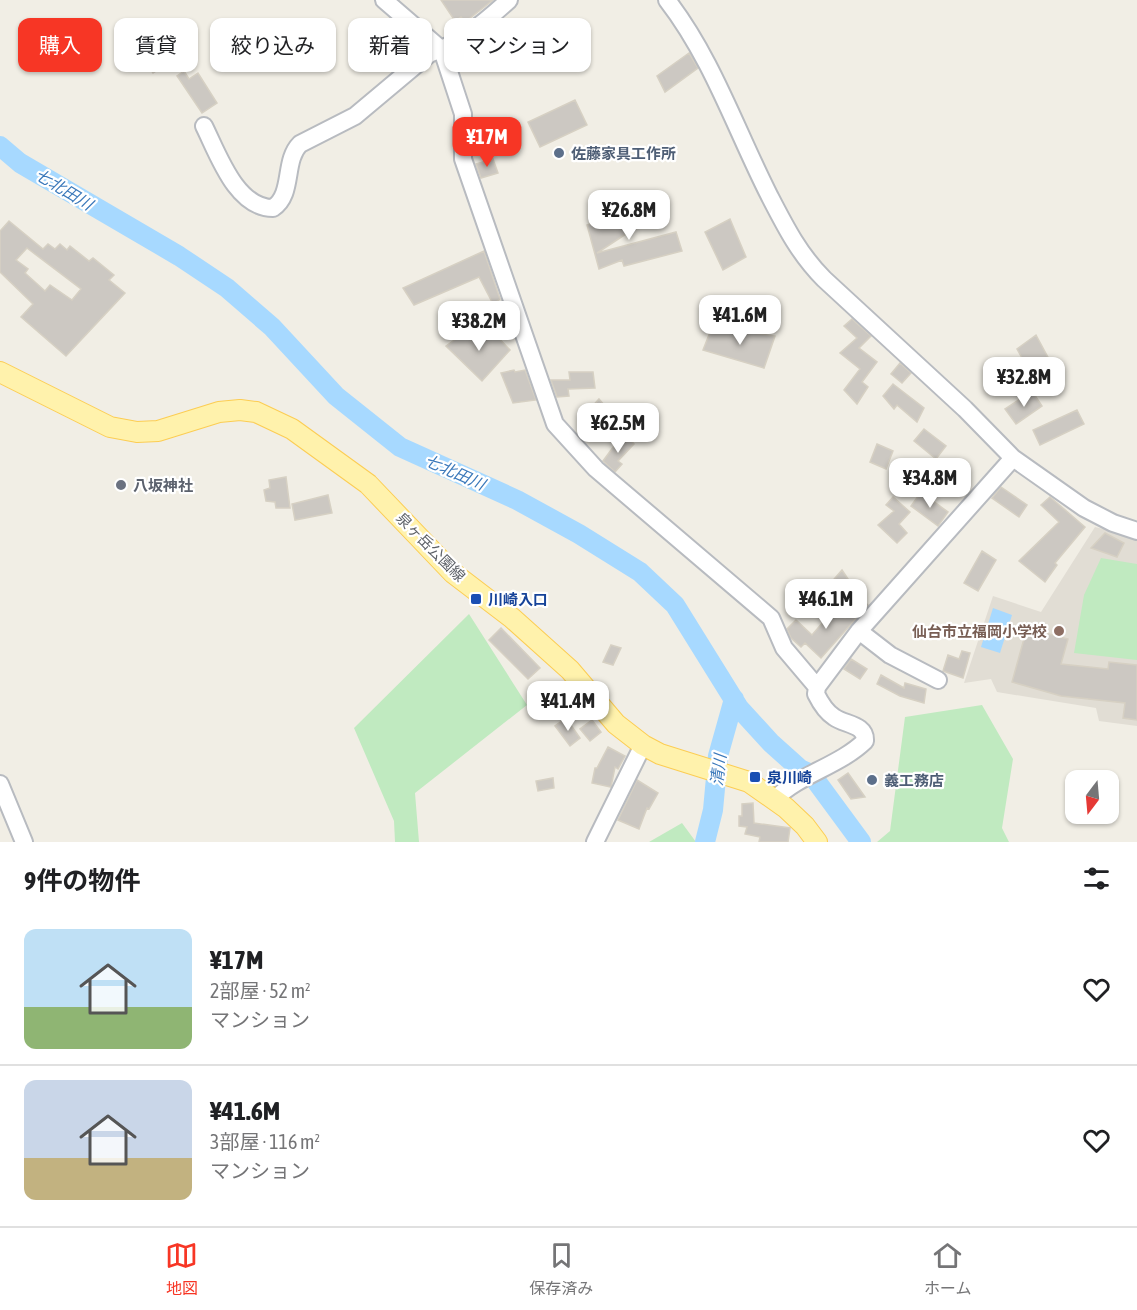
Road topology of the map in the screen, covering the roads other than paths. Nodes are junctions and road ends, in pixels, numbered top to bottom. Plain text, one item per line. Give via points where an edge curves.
1 (384, 0) edge
2 (509, 0) edge
3 (667, 0) edge
4 (442, 50) junction
5 (204, 126) dead end
6 (0, 372) edge
7 (1013, 458) junction
8 (1137, 531) edge
9 (859, 631) junction
10 (938, 680) dead end
11 (817, 687) junction
12 (643, 745) junction
13 (0, 784) edge
14 (780, 794) junction
15 (24, 842) edge
16 (595, 842) edge
17 (817, 842) edge

1 - 4 street
2 - 4 street
3 - 7 street via 703,56 802,256
4 - 5 street via 429,54 355,116 300,144 294,151 283,196 273,208 255,204 237,186
4 - 11 street via 463,114 462,159 555,424 596,470 771,618 784,648
6 - 12 main road, 泉ヶ岳公園線 via 110,427 158,431 219,412 240,410 256,412 292,429 368,483 453,573 512,618 561,663 616,724
7 - 8 street via 1098,516
7 - 9 street
9 - 10 street via 890,655
9 - 11 street
11 - 14 street via 816,694 833,716 861,728 866,741
12 - 14 main road, 泉ヶ岳公園線
12 - 16 street
13 - 15 street
14 - 17 main road, 泉ヶ岳公園線

